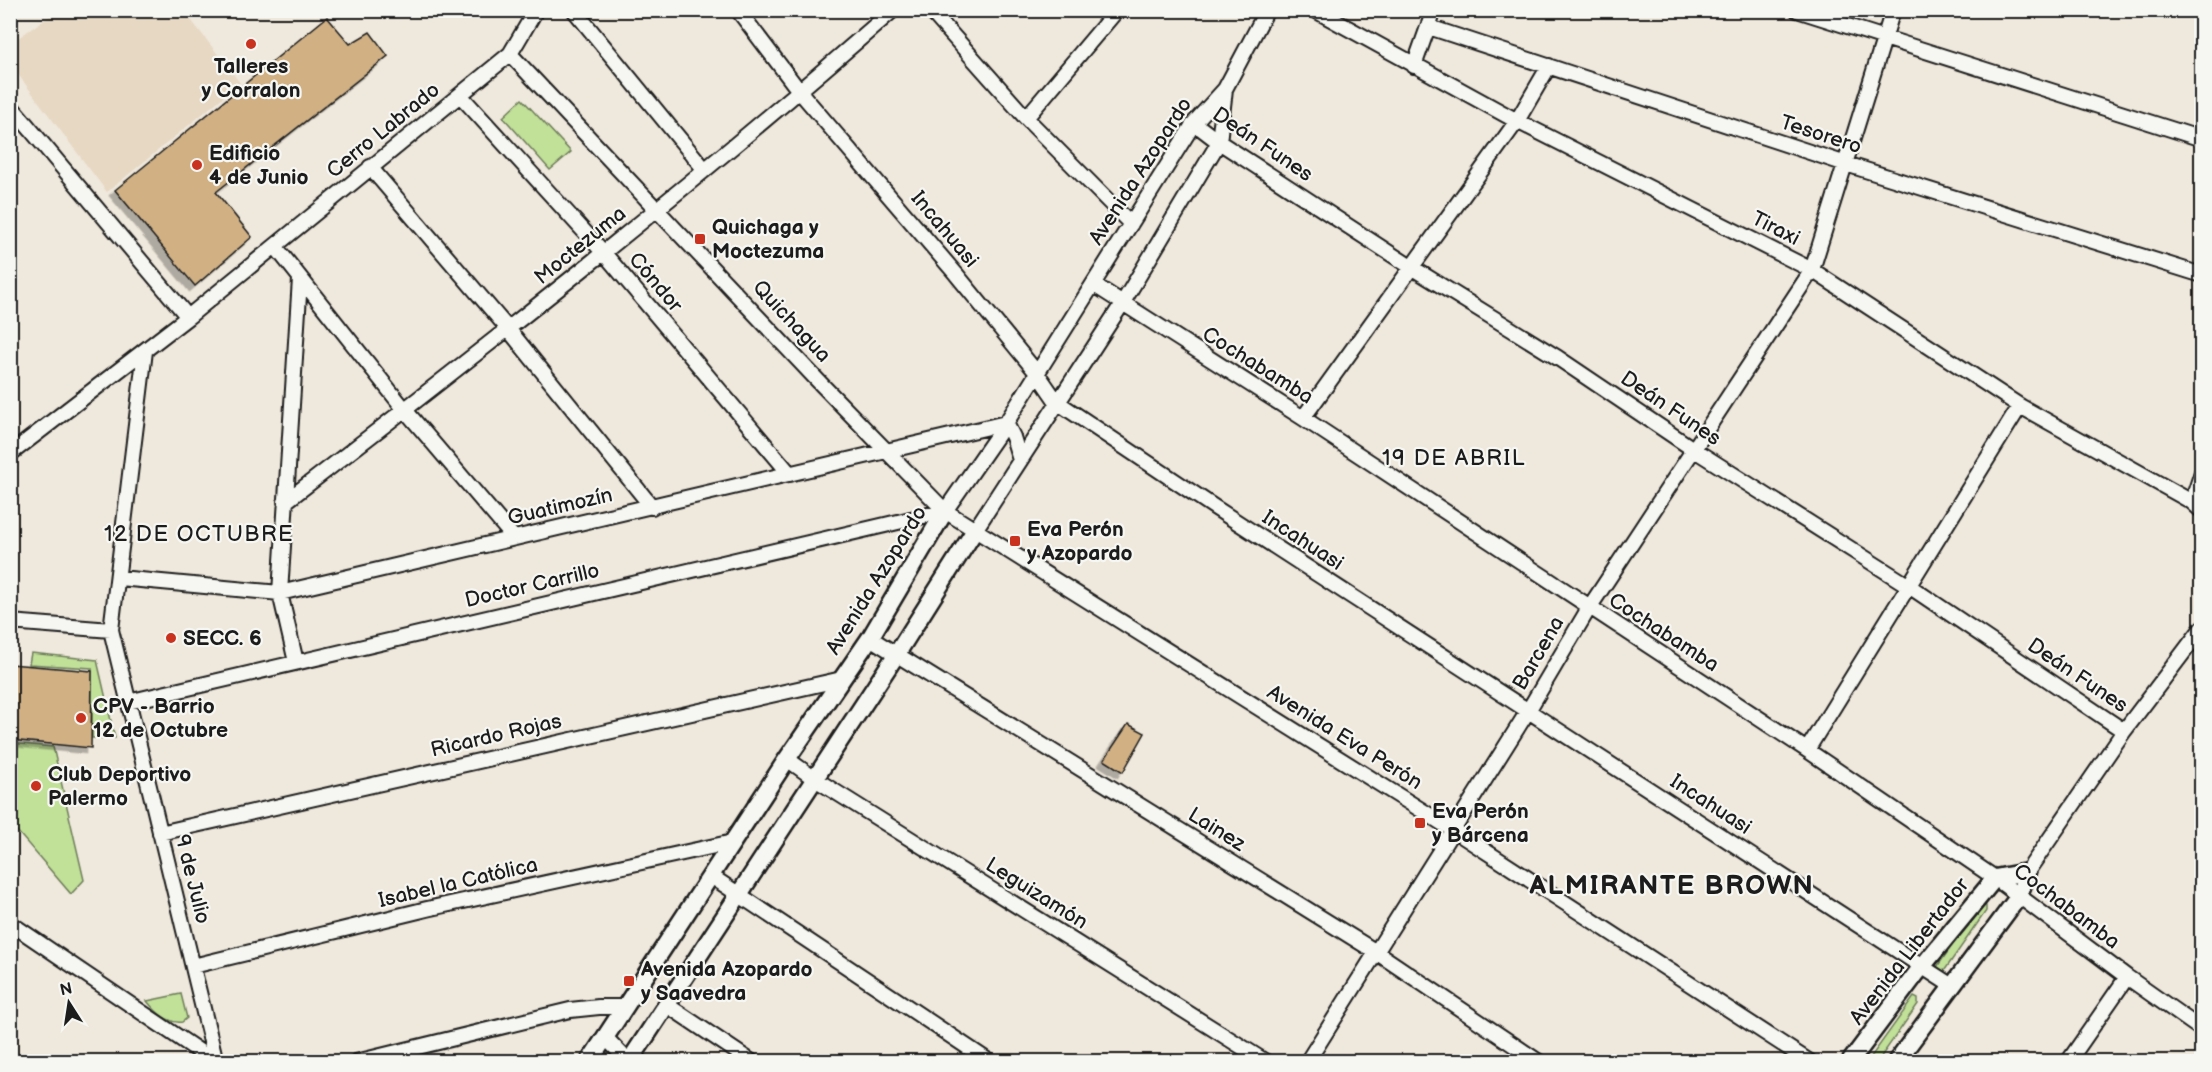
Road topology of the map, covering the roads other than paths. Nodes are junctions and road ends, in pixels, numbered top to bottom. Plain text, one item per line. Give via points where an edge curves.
1 (536, 10) edge
2 (574, 10) edge
3 (738, 10) edge
4 (893, 10) edge
5 (930, 10) edge
6 (1117, 10) edge
7 (1315, 10) edge
8 (1434, 10) edge
9 (1797, 10) edge
10 (1893, 10) edge
11 (1267, 11) edge
12 (1429, 27) junction
13 (1884, 39) junction
14 (510, 54) junction
15 (1414, 66) junction
16 (1549, 66) junction
17 (1225, 89) junction
18 (800, 92) junction
19 (460, 94) junction
20 (10, 105) edge
21 (1026, 118) junction
22 (1517, 122) junction
23 (1194, 123) junction
24 (2202, 140) edge
25 (1219, 142) junction
26 (1846, 164) junction
27 (370, 167) junction
28 (705, 170) junction
29 (657, 210) junction
30 (1131, 224) junction
31 (275, 246) junction
32 (603, 252) junction
33 (1412, 267) junction
34 (1812, 270) junction
35 (2202, 275) edge
36 (300, 279) junction
37 (1093, 284) junction
38 (1122, 304) junction
39 (188, 317) junction
40 (509, 330) junction
41 (145, 351) junction
42 (1037, 373) junction
43 (1057, 402) junction
44 (2020, 406) junction
45 (405, 410) junction
46 (1303, 418) junction
47 (1006, 423) junction
48 (1693, 449) junction
49 (886, 451) junction
50 (10, 454) edge
51 (1020, 460) junction
52 (2202, 472) edge
53 (790, 474) junction
54 (285, 502) junction
55 (2197, 506) edge
56 (652, 507) junction
57 (945, 511) junction
58 (975, 530) junction
59 (514, 538) junction
60 (119, 578) junction
61 (1909, 586) junction
62 (280, 593) junction
63 (1588, 608) junction
64 (10, 622) edge
65 (2202, 628) edge
66 (111, 630) junction
67 (870, 638) junction
68 (896, 655) junction
69 (296, 662) junction
70 (842, 679) junction
71 (128, 702) junction
72 (1528, 711) junction
73 (2124, 732) junction
74 (1807, 750) junction
75 (787, 759) junction
76 (815, 779) junction
77 (1453, 830) junction
78 (160, 833) junction
79 (733, 842) junction
80 (2027, 872) junction
81 (711, 876) junction
82 (1995, 878) junction
83 (739, 896) junction
84 (2019, 896) junction
85 (10, 923) edge
86 (1376, 952) junction
87 (193, 966) junction
88 (1922, 967) junction
89 (2127, 977) junction
90 (1952, 986) junction
91 (667, 1005) junction
92 (624, 1007) junction
93 (2202, 1030) edge
94 (605, 1037) junction
95 (629, 1061) edge
96 (216, 1062) edge
97 (356, 1062) edge
98 (589, 1062) edge
99 (752, 1062) edge
100 (990, 1062) edge
101 (1266, 1062) edge
102 (1307, 1062) edge
103 (1539, 1062) edge
104 (1810, 1062) edge
105 (1850, 1062) edge
106 (1896, 1062) edge
107 (2068, 1062) edge

1 - 14 street, Cerro Labrado
2 - 28 street
3 - 18 street, Incahuasi
4 - 18 street, Moctezuma
5 - 21 street
6 - 21 street
7 - 15 street, Tiraxi
8 - 12 street
9 - 13 street
10 - 13 street, Barcena
11 - 17 street
12 - 15 street
12 - 16 street, Tesorero
13 - 24 street
13 - 26 street, Barcena
14 - 19 street, Cerro Labrado
14 - 29 street, Quichagua
15 - 22 street, Tiraxi
16 - 22 street
16 - 26 street, Tesorero
17 - 23 street, Avenida Azopardo
17 - 25 street, Avenida Azopardo
18 - 28 street, Moctezuma
18 - 42 street, Incahuasi
19 - 27 street, Cerro Labrado
19 - 32 street, Cóndor
20 - 39 street
21 - 30 street
22 - 33 street
22 - 34 street, Tiraxi
23 - 25 street, Deán Funes
23 - 30 street, Avenida Azopardo
25 - 33 street, Deán Funes
25 - 38 street, Avenida Azopardo
26 - 34 street, Barcena
26 - 35 street, Tesorero
27 - 31 street, Cerro Labrado
27 - 40 street
28 - 29 street, Moctezuma
29 - 32 street, Moctezuma
29 - 49 street, Quichagua
30 - 37 street, Avenida Azopardo
31 - 36 street
31 - 39 street, Cerro Labrado
32 - 40 street, Moctezuma
32 - 53 street, Cóndor
33 - 46 street
33 - 48 street, Deán Funes
34 - 44 street, Tiraxi
34 - 48 street, Barcena
36 - 45 street
36 - 54 street
37 - 38 street, Cochabamba
37 - 42 street, Avenida Azopardo
38 - 43 street, Avenida Azopardo
38 - 46 street, Cochabamba
39 - 41 street, Cerro Labrado
40 - 45 street, Moctezuma
40 - 56 street
41 - 50 street, Cerro Labrado
41 - 60 street, 9 de Julio
42 - 43 street, Incahuasi
42 - 47 street, Avenida Azopardo
43 - 51 street, Avenida Azopardo
43 - 72 street, Incahuasi
44 - 55 street, Tiraxi
44 - 61 street
45 - 54 street, Moctezuma
45 - 59 street
46 - 63 street, Cochabamba
47 - 49 street, Guatimozín
47 - 51 street
47 - 57 street, Avenida Azopardo
48 - 61 street, Deán Funes
48 - 63 street, Barcena
49 - 53 street, Guatimozín
49 - 57 street, Quichagua
51 - 58 street, Avenida Azopardo
52 - 55 street
53 - 56 street, Guatimozín
54 - 62 street
56 - 59 street, Guatimozín
57 - 58 street, Avenida Eva Perón
57 - 67 street, Avenida Azopardo
57 - 69 street, Doctor Carrillo
58 - 68 street, Avenida Azopardo
58 - 77 street, Avenida Eva Perón
59 - 62 street, Guatimozín
60 - 62 street, Guatimozín
60 - 66 street, 9 de Julio
61 - 73 street, Deán Funes
61 - 74 street
62 - 69 street
63 - 72 street, Barcena
63 - 74 street, Cochabamba
64 - 66 street
65 - 73 street
66 - 71 street, 9 de Julio
67 - 68 street, Lainez
67 - 70 street, Avenida Azopardo
68 - 76 street, Avenida Azopardo
68 - 86 street, Lainez
69 - 71 street, Doctor Carrillo
70 - 75 street, Avenida Azopardo
70 - 78 street, Ricardo Rojas
71 - 78 street, 9 de Julio
72 - 77 street, Barcena
72 - 88 street, Incahuasi
73 - 80 street
74 - 82 street, Cochabamba
75 - 76 street, Leguizamón
75 - 79 street, Avenida Azopardo
76 - 83 street, Avenida Azopardo
76 - 101 street, Leguizamón
77 - 86 street, Barcena
77 - 104 street, Avenida Eva Perón
78 - 87 street, 9 de Julio
79 - 81 street, Avenida Azopardo
79 - 87 street, Isabel la Católica via 427,909
80 - 82 street, Avenida Libertador
80 - 84 street
81 - 83 street
81 - 92 street, Avenida Azopardo
82 - 84 street, Cochabamba
82 - 88 street, Avenida Libertador
83 - 91 street, Avenida Azopardo
83 - 100 street
84 - 89 street, Cochabamba
84 - 90 street
85 - 96 street
86 - 102 street, Barcena
86 - 103 street, Lainez
87 - 96 street, 9 de Julio
88 - 90 street, Incahuasi
88 - 105 street, Avenida Libertador
89 - 93 street, Cochabamba
89 - 107 street
90 - 106 street
91 - 95 street, Avenida Azopardo
91 - 99 street
92 - 94 street, Avenida Azopardo
92 - 97 street via 570,1010
94 - 95 street
94 - 98 street, Avenida Azopardo

